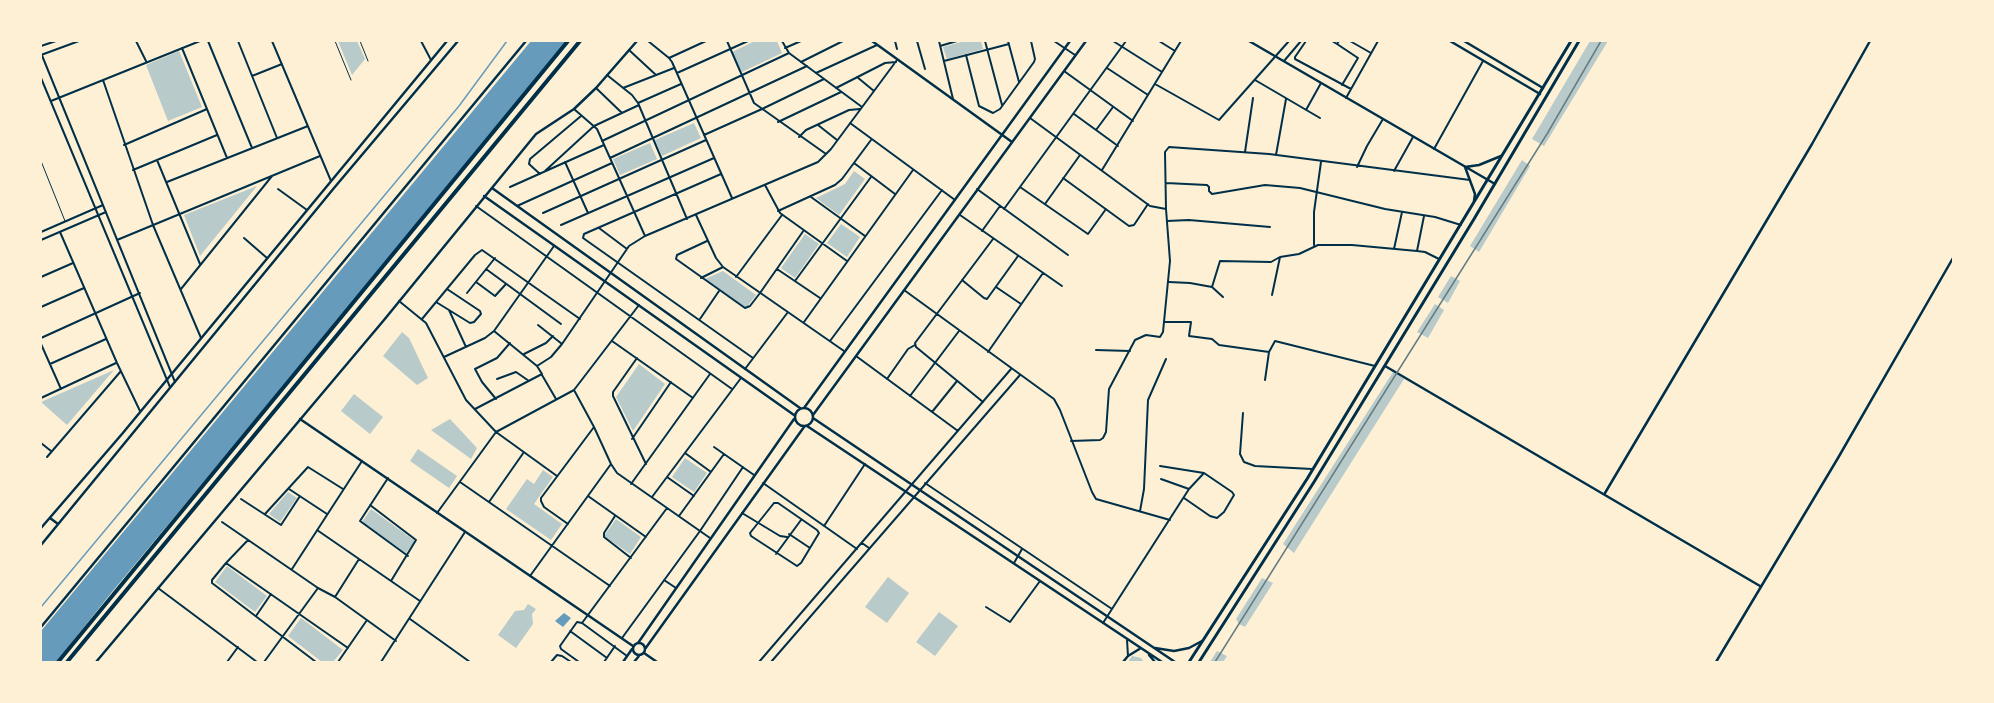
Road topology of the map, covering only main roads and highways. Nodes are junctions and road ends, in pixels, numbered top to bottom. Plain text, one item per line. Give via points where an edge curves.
1 (568, 41) edge
2 (580, 41) edge
3 (1571, 41) edge
4 (1579, 41) edge
5 (58, 662) edge
6 (67, 662) edge
7 (1189, 662) edge
8 (1199, 662) edge

1 - 5 highway
2 - 6 highway
3 - 7 main road via 1314,469
4 - 8 main road via 1385,366

